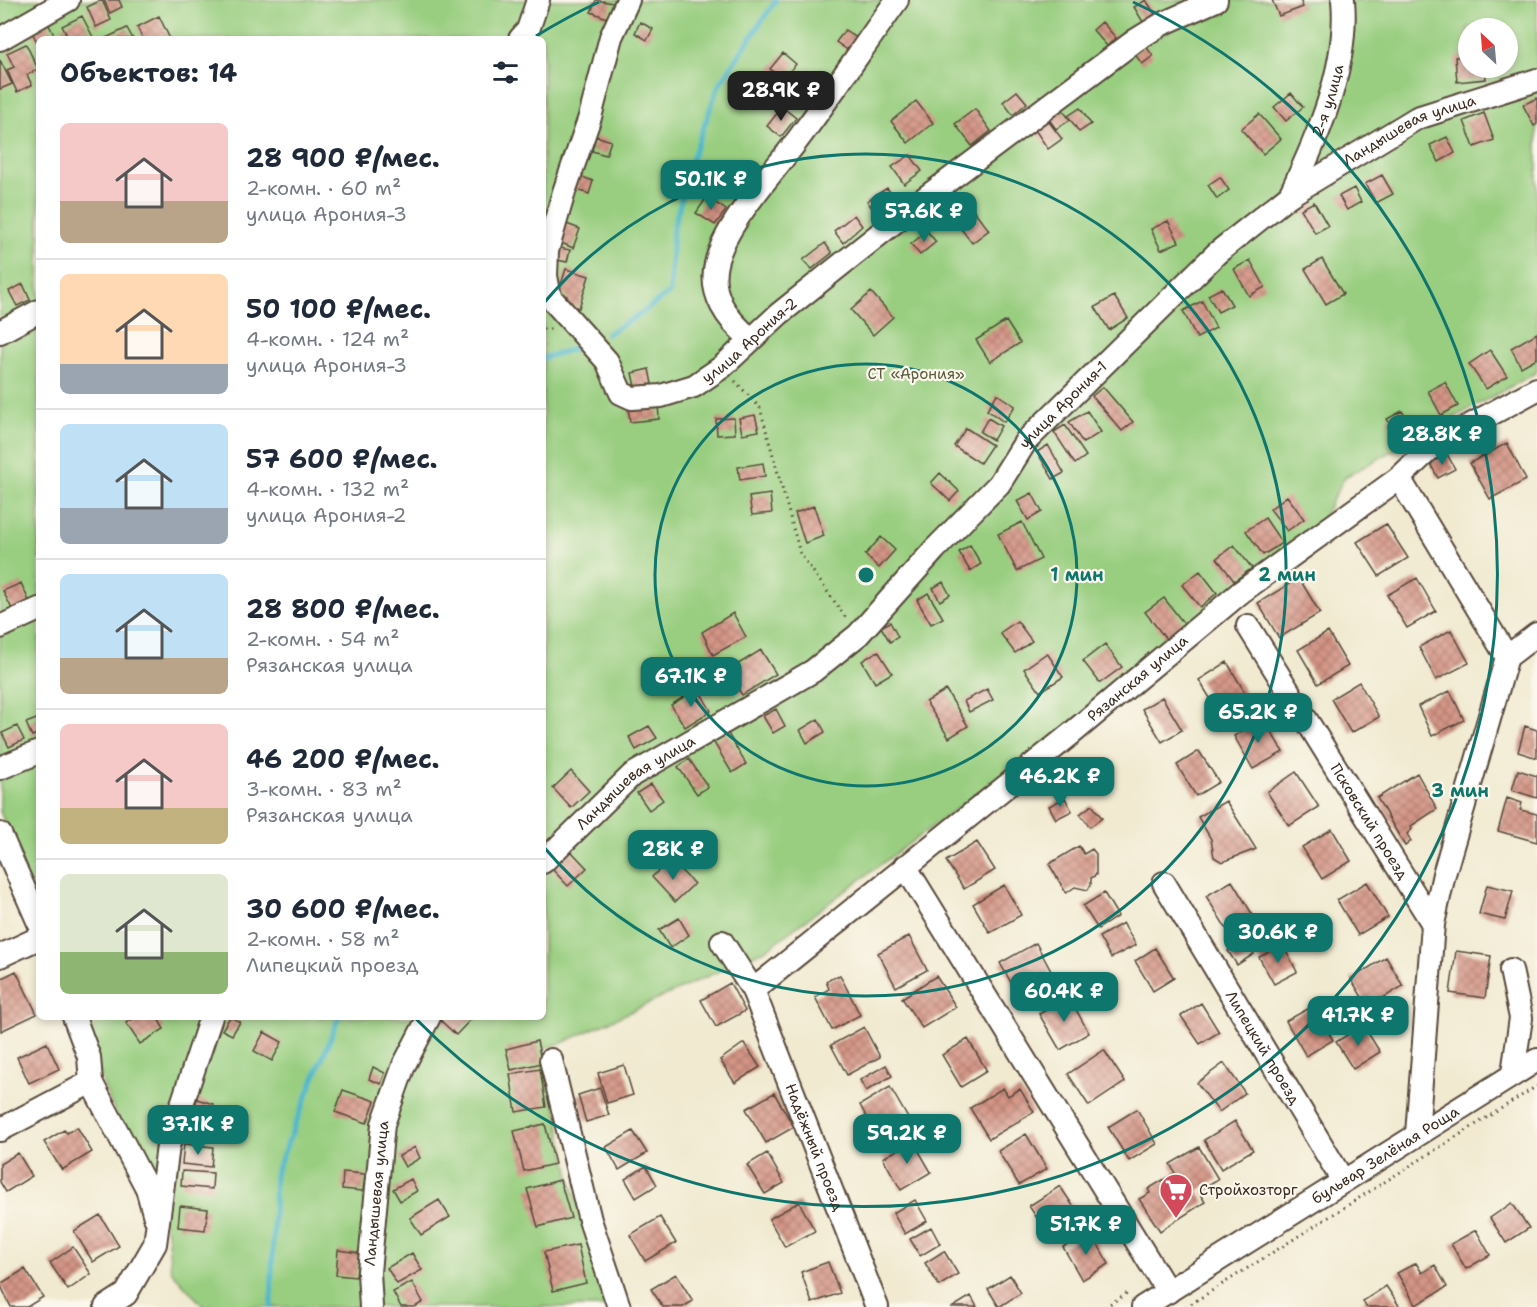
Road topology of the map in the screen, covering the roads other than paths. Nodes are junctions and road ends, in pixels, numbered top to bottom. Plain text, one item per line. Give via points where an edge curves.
1 (68, 0) edge
2 (538, 0) edge
3 (628, 0) edge
4 (897, 0) edge
5 (1216, 0) edge
6 (1343, 0) edge
7 (523, 36) edge
8 (0, 39) edge
9 (1537, 80) edge
10 (1290, 195) junction
11 (36, 313) edge
12 (0, 332) edge
13 (750, 338) junction
14 (1537, 389) edge
15 (1399, 478) junction
16 (36, 610) edge
17 (1248, 626) dead end
18 (0, 627) edge
19 (1537, 634) edge
20 (858, 636) joint
21 (1507, 657) junction
22 (36, 753) edge
23 (0, 768) edge
24 (0, 834) edge
25 (546, 859) edge
26 (905, 867) junction
27 (1164, 883) dead end
28 (36, 916) edge
29 (1433, 924) junction
30 (36, 939) edge
31 (722, 942) dead end
32 (0, 956) edge
33 (1511, 970) dead end
34 (753, 990) junction
35 (75, 1020) edge
36 (210, 1020) edge
37 (427, 1020) edge
38 (551, 1060) dead end
39 (1537, 1060) edge
40 (1513, 1073) junction
41 (91, 1082) junction
42 (0, 1130) edge
43 (1417, 1134) junction
44 (1343, 1181) junction
45 (157, 1224) junction
46 (1168, 1292) junction
47 (106, 1307) edge
48 (371, 1307) edge
49 (619, 1307) edge
50 (878, 1307) edge
51 (1143, 1307) edge

1 - 8 street
2 - 7 street
3 - 13 street, улица Арония-2 via 611,37 546,252 550,297 608,361 621,393 632,398 661,396 694,386 722,367
4 - 13 street via 750,201 716,263 714,286 724,311
5 - 13 street, улица Арония-2 via 1161,24 1136,40 921,201
6 - 10 street, 2-я улица via 1345,26 1334,80 1311,152
9 - 10 street, Ландышевая улица via 1417,118
10 - 20 street, улица Арония-1 via 1217,253 1081,384 1026,441 999,484
11 - 12 street
14 - 15 street, Рязанская улица via 1434,445
15 - 21 street
15 - 26 street, Рязанская улица via 1241,592
16 - 18 street
17 - 29 street, Псковский проезд
19 - 21 street
20 - 25 street, Ландышевая улица via 813,671 632,775
21 - 29 street
22 - 23 street
24 - 28 street
26 - 34 street, Рязанская улица
26 - 46 street
27 - 44 street, Липецкий проезд
29 - 43 street
30 - 32 street
31 - 34 street, Надёжный проезд
33 - 40 street via 1521,1018
34 - 50 street, Надёжный проезд
35 - 41 street via 89,1057
36 - 45 street via 168,1146
37 - 48 street, Ландышевая улица via 404,1065 383,1124 370,1262
38 - 49 street via 590,1220
39 - 40 street, бульвар Зелёная Роща
40 - 43 street, бульвар Зелёная Роща
41 - 42 street
41 - 45 street via 147,1188
43 - 44 street, бульвар Зелёная Роща
44 - 46 street, бульвар Зелёная Роща
45 - 47 street via 154,1244 126,1294
46 - 51 street, бульвар Зелёная Роща

